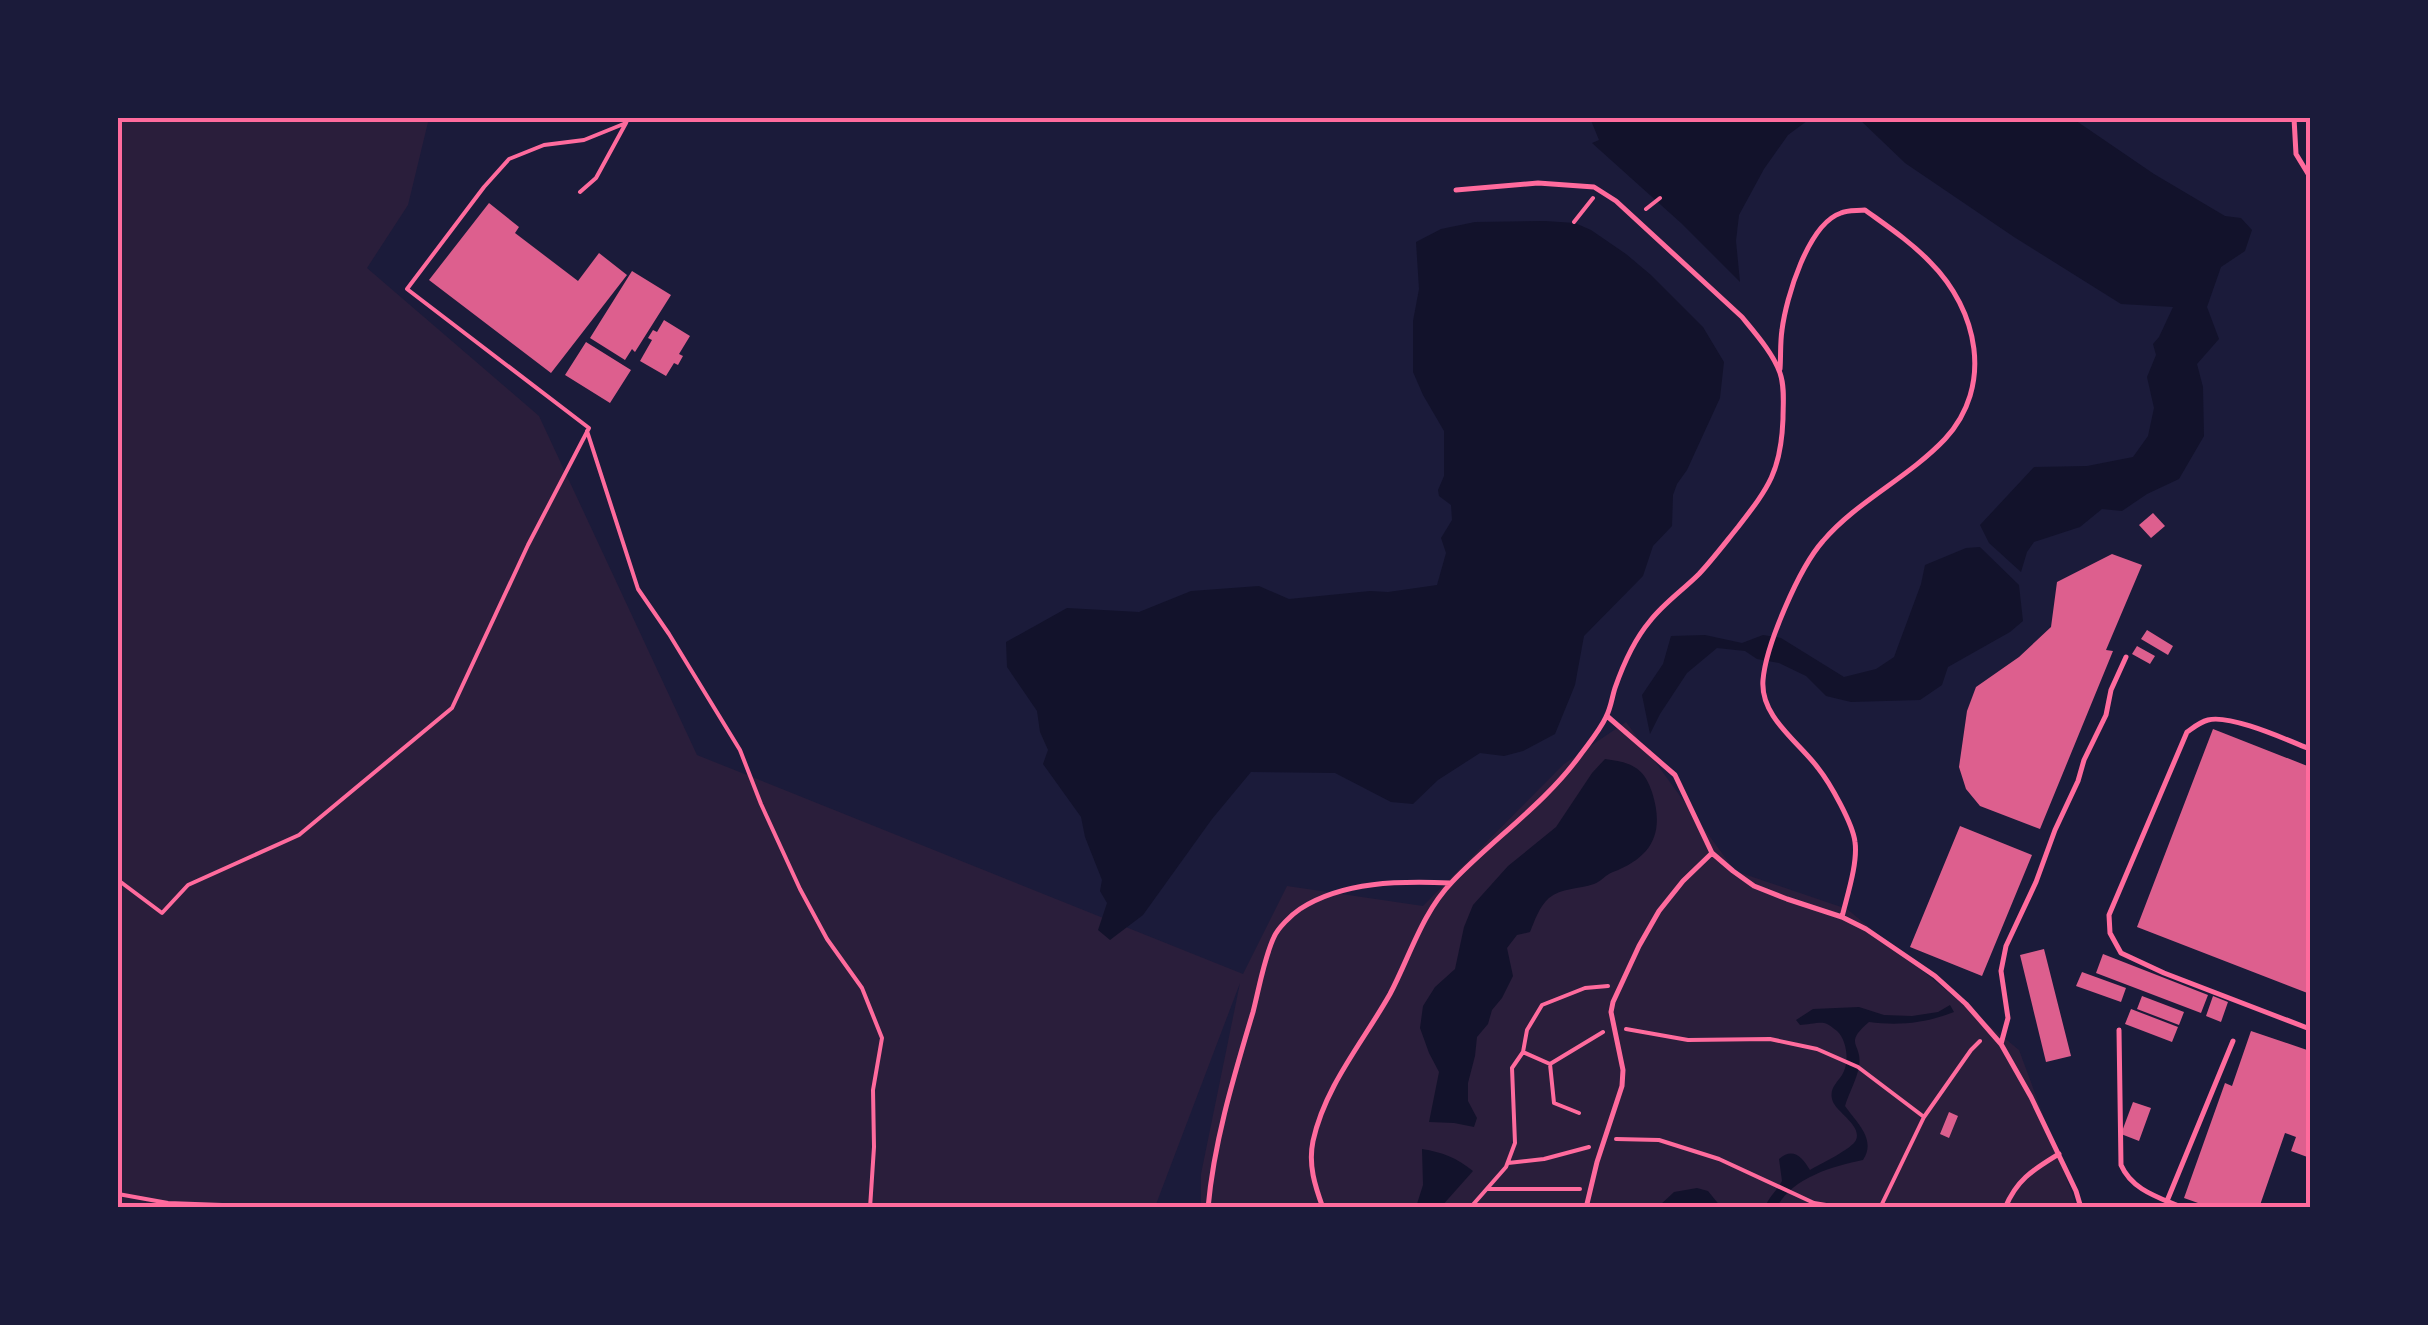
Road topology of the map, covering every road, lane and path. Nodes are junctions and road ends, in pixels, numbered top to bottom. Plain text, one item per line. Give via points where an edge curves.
1 (2294, 118) edge
2 (627, 120) edge
3 (2310, 177) edge
4 (1456, 190) dead end
5 (1599, 190) junction
6 (580, 192) dead end
7 (1660, 198) dead end
8 (1635, 219) junction
9 (1574, 222) dead end
10 (1780, 372) junction
11 (587, 431) junction
12 (2126, 658) dead end
13 (1607, 716) junction
14 (2310, 749) edge
15 (1712, 852) junction
16 (118, 880) edge
17 (1450, 883) junction
18 (1842, 917) junction
19 (1621, 984) junction
20 (1613, 1027) junction
21 (2310, 1028) edge
22 (1991, 1030) junction
23 (2118, 1030) dead end
24 (2233, 1041) dead end
25 (2001, 1044) junction
26 (1522, 1052) junction
27 (1550, 1064) junction
28 (1579, 1113) dead end
29 (1924, 1117) junction
30 (1605, 1139) junction
31 (2059, 1154) junction
32 (1508, 1162) junction
33 (1487, 1189) junction
34 (1589, 1190) junction
35 (118, 1194) edge
36 (2166, 1200) junction
37 (308, 1208) edge
38 (870, 1208) edge
39 (1208, 1208) edge
40 (1323, 1208) edge
41 (1470, 1208) edge
42 (1586, 1208) edge
43 (1844, 1208) edge
44 (1880, 1208) edge
45 (2005, 1208) edge
46 (2081, 1208) edge
47 (2183, 1208) edge

1 - 3 lane via 2296,154
2 - 6 path via 596,178
2 - 11 path via 584,140 509,159 407,289
4 - 5 lane via 1538,183
5 - 8 lane
5 - 9 path
7 - 8 path
8 - 10 lane via 1742,318
10 - 13 lane via 1782,440 1772,480 1720,551 1640,634
10 - 18 lane via 1789,295 1821,226 1840,213 1864,210 1930,261 1968,318 1975,362 1966,409 1943,441 1822,542 1777,630 1763,677 1770,710 1818,768 1855,842
11 - 16 path via 452,708 299,835 188,885 162,913
11 - 38 path via 638,589 740,750 800,889 862,988 882,1038
12 - 25 lane via 2006,946 2000,971 2008,1018
13 - 15 lane via 1675,775
13 - 17 lane via 1554,788
14 - 21 lane via 2230,720 2212,718 2187,732 2109,915 2121,954
15 - 18 lane via 1754,886
15 - 19 lane via 1659,911
17 - 39 lane via 1406,881 1335,894 1297,910 1274,935 1227,1106
17 - 40 lane via 1329,1096 1311,1165
18 - 22 lane via 1935,976
19 - 20 lane
19 - 26 path via 1584,988 1542,1005
20 - 27 path
20 - 29 path via 1688,1040 1770,1038 1817,1049 1858,1068
20 - 30 lane via 1622,1086
22 - 25 lane
22 - 29 path
23 - 36 lane via 2121,1164 2127,1178
24 - 36 lane
25 - 31 lane
26 - 27 path
26 - 32 path via 1512,1068 1515,1143
27 - 28 path via 1554,1103
29 - 44 path
30 - 32 path via 1544,1159
30 - 34 lane
30 - 43 path via 1659,1140 1719,1158 1814,1203
31 - 45 lane via 2022,1179
31 - 46 lane
32 - 33 path
33 - 34 path
33 - 41 path
34 - 42 lane
35 - 37 path via 168,1203
36 - 47 lane

